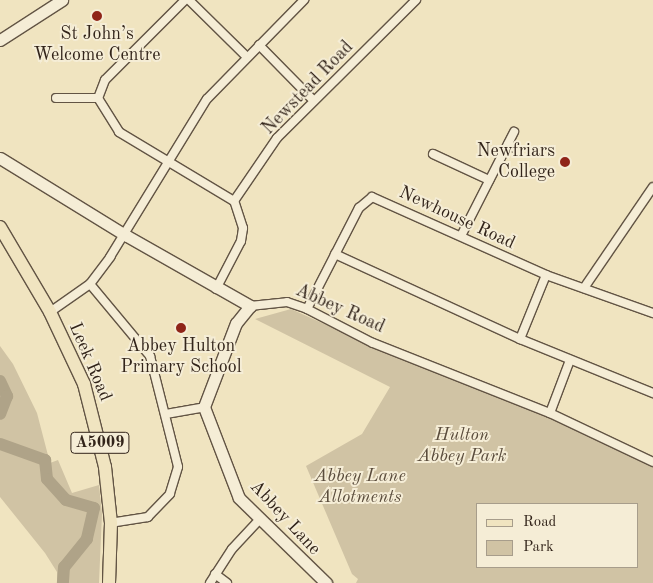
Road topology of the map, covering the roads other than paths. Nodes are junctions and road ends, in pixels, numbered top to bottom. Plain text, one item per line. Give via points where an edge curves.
1 (62, 0) edge
2 (187, 0) edge
3 (304, 0) edge
4 (416, 0) edge
5 (47, 5) edge
6 (0, 40) edge
7 (260, 45) junction
8 (247, 57) junction
9 (56, 98) dead end
10 (98, 98) junction
11 (314, 101) junction
12 (514, 132) dead end
13 (508, 144) junction
14 (518, 150) dead end
15 (433, 154) dead end
16 (0, 158) edge
17 (168, 161) junction
18 (489, 180) junction
19 (653, 187) edge
20 (234, 201) junction
21 (0, 227) edge
22 (124, 234) junction
23 (461, 236) junction
24 (335, 254) junction
25 (546, 275) junction
26 (90, 284) junction
27 (216, 288) junction
28 (584, 288) junction
29 (250, 306) junction
30 (307, 309) junction
31 (50, 312) junction
32 (653, 313) edge
33 (520, 339) junction
34 (570, 360) junction
35 (653, 393) edge
36 (204, 407) junction
37 (166, 414) junction
38 (550, 414) junction
39 (653, 462) edge
40 (259, 520) junction
41 (111, 523) junction
42 (215, 574) junction
43 (109, 583) edge
44 (210, 583) edge
45 (227, 583) edge
46 (326, 583) edge

1 - 5 street
2 - 8 street
2 - 10 street via 104,80
3 - 7 street
4 - 11 street, Newstead Road
5 - 6 street
7 - 8 street
7 - 11 street
8 - 17 street via 207,99
9 - 10 street
10 - 17 street via 119,132
11 - 20 street, Newstead Road via 278,138
12 - 13 street
13 - 14 street
13 - 18 street
15 - 18 street
16 - 22 street
17 - 20 street
17 - 22 street
18 - 23 street
19 - 28 street
20 - 27 street via 242,222 241,241
21 - 31 main road, Leek Road / A5009
22 - 26 street
22 - 27 street
23 - 24 street, Newhouse Road via 372,197 359,208
23 - 25 street, Newhouse Road
24 - 30 street, Newhouse Road
24 - 33 street
25 - 28 street, Newhouse Road
25 - 33 street
26 - 31 street
26 - 37 street via 150,356
27 - 29 street
28 - 32 street, Newhouse Road
29 - 30 street, Abbey Road via 287,302
29 - 36 street via 236,323
30 - 38 street, Abbey Road via 374,343
31 - 41 main road, Leek Road / A5009 via 84,384 93,415 105,467
33 - 34 street
34 - 35 street
34 - 38 street
36 - 37 street
36 - 40 street, Abbey Lane via 232,484 239,498
37 - 41 street via 178,467 170,494 148,517
38 - 39 street, Abbey Road
40 - 42 street via 232,549
40 - 46 street, Abbey Lane
41 - 43 main road, Leek Road / A5009
42 - 44 street
42 - 45 street

